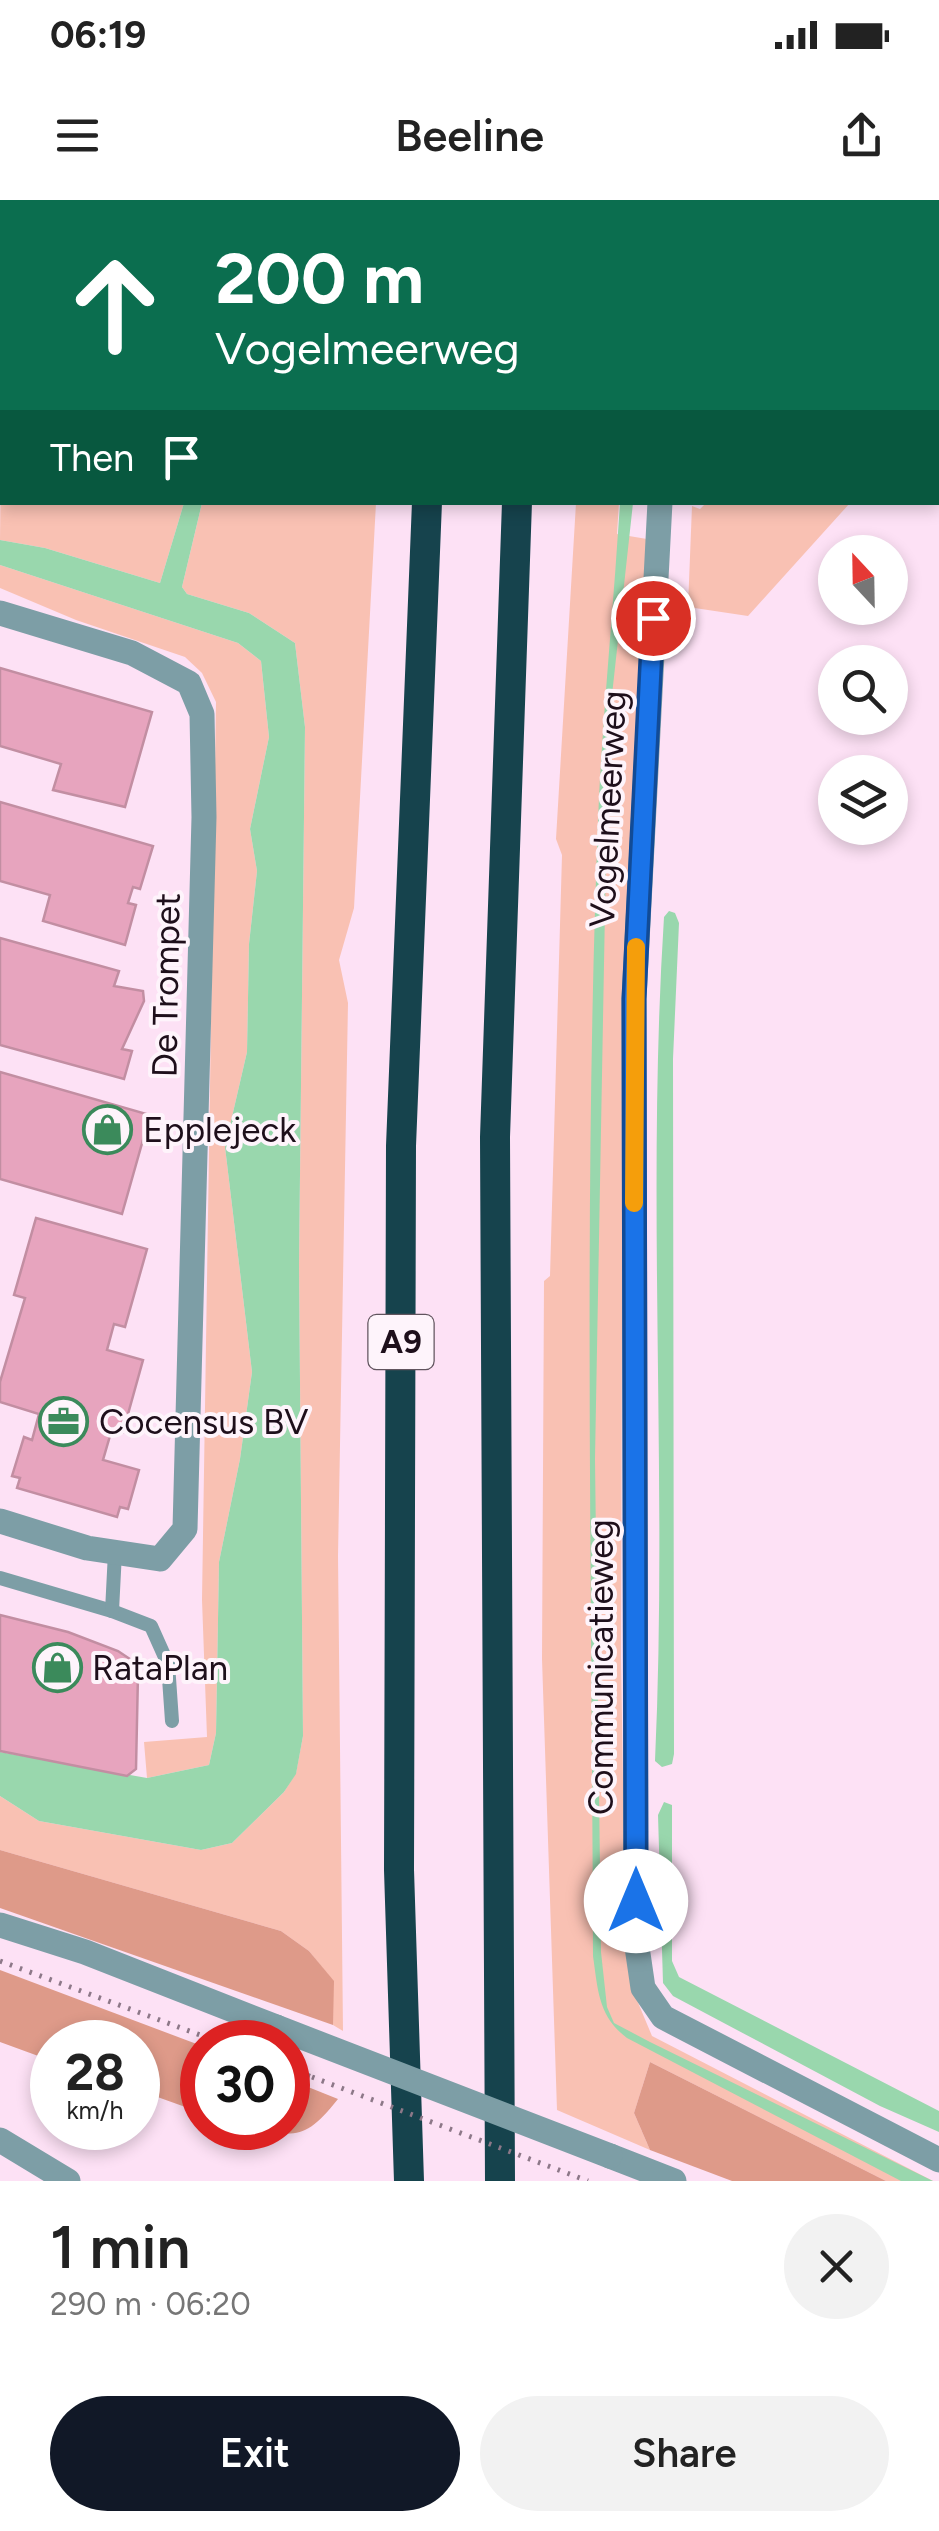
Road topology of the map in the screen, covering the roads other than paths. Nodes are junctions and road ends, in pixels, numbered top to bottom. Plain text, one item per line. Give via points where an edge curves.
1 (427, 505) edge
2 (517, 505) edge
3 (660, 505) edge
4 (0, 613) edge
5 (634, 999) joint
6 (0, 1521) edge
7 (115, 1552) junction
8 (0, 1578) edge
9 (112, 1610) junction
10 (172, 1721) dead end
11 (0, 1925) edge
12 (0, 2140) edge
13 (939, 2160) edge
14 (68, 2181) edge
15 (410, 2181) edge
16 (500, 2181) edge
17 (674, 2181) edge

1 - 15 highway, A9 via 401,1166 399,1870
2 - 16 highway via 495,1137
3 - 5 street, Vogelmeerweg
4 - 7 street, De Trompet via 132,653 189,683 202,714 185,1529 160,1559
5 - 13 street, Communicatieweg via 636,1940 643,1988 663,2017
6 - 7 street, De Trompet
7 - 9 lane
8 - 9 lane
9 - 10 lane via 151,1626 168,1664
11 - 17 street, bridge
12 - 14 street

